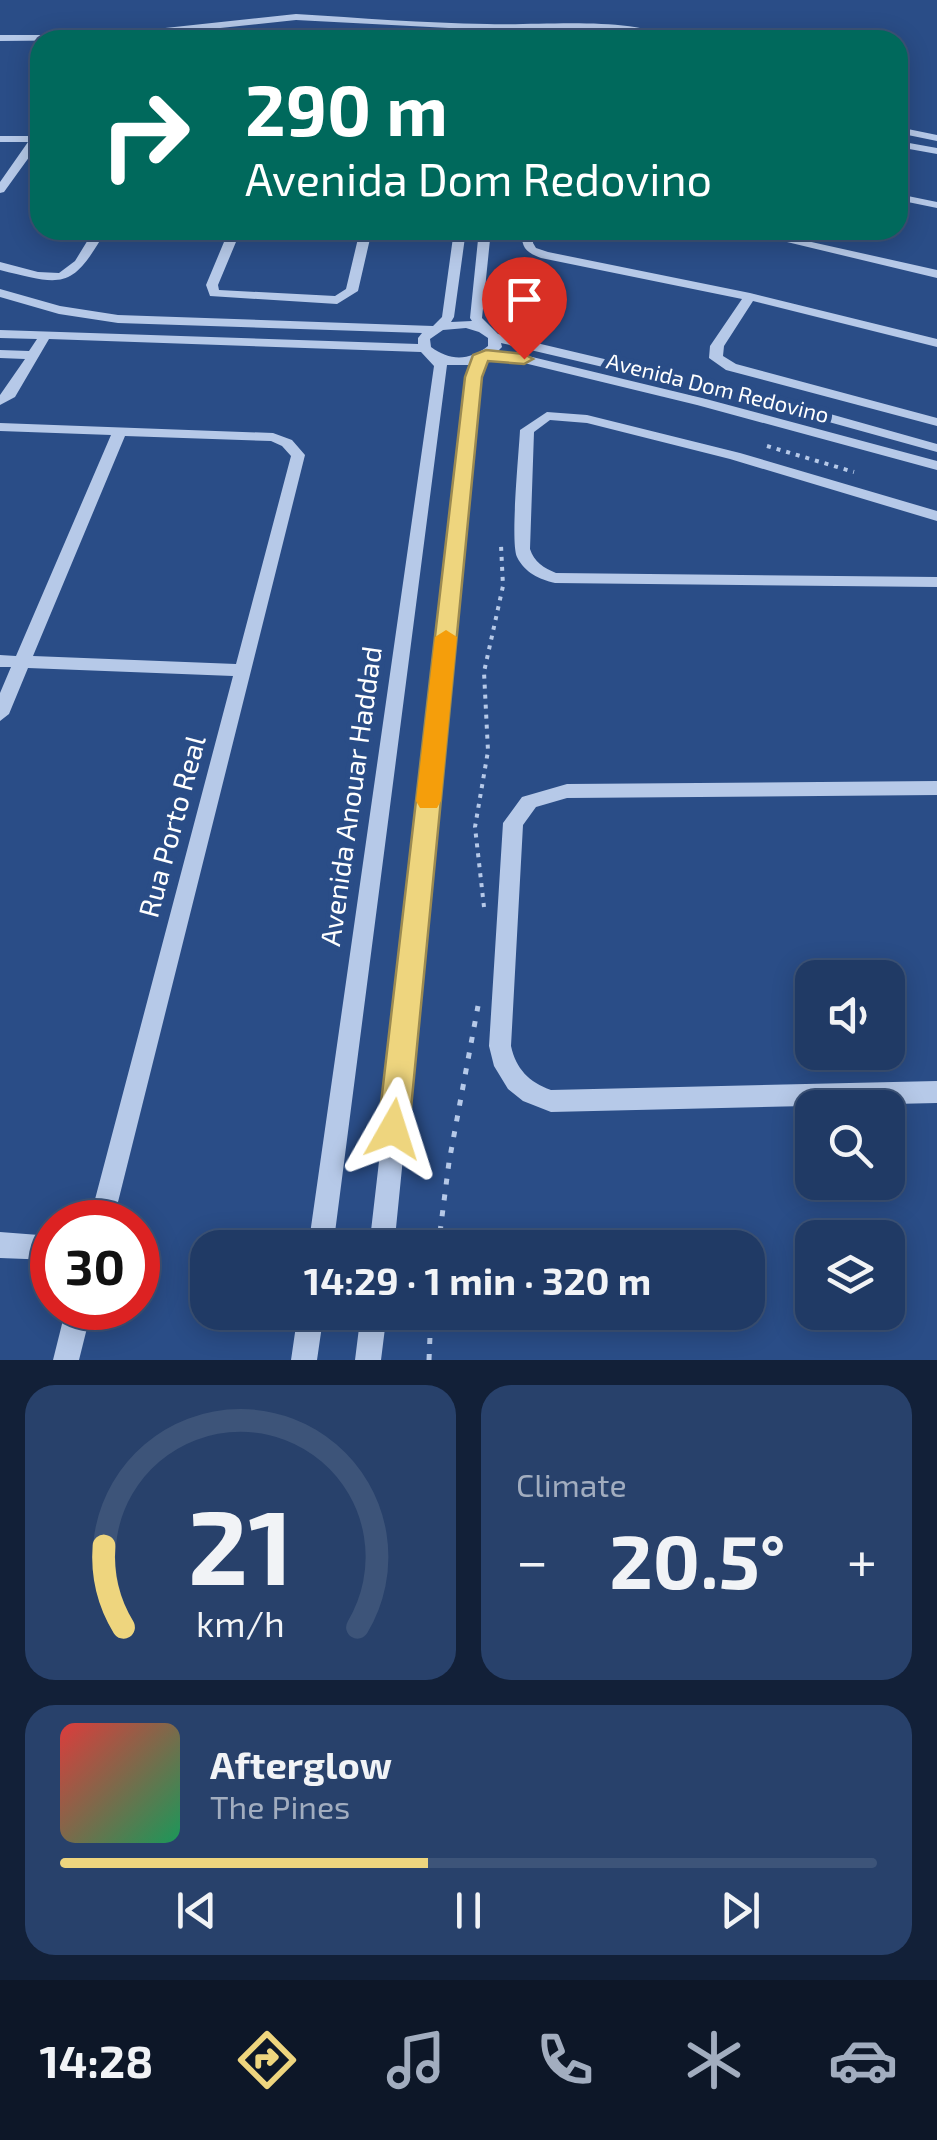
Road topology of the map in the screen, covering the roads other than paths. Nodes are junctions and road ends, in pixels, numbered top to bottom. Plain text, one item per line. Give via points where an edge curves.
1 (487, 27) junction
2 (508, 27) junction
3 (167, 30) edge
4 (487, 30) edge
5 (508, 30) edge
6 (611, 30) edge
7 (30, 37) edge
8 (0, 38) edge
9 (908, 132) edge
10 (30, 137) edge
11 (937, 138) edge
12 (0, 139) edge
13 (908, 146) edge
14 (30, 148) edge
15 (937, 152) edge
16 (0, 190) edge
17 (908, 199) edge
18 (937, 205) edge
19 (94, 240) edge
20 (230, 240) edge
21 (364, 240) edge
22 (459, 240) edge
23 (484, 240) edge
24 (527, 240) edge
25 (786, 240) edge
26 (0, 266) edge
27 (937, 274) edge
28 (0, 293) edge
29 (750, 296) junction
30 (437, 328) junction
31 (489, 333) junction
32 (0, 334) edge
33 (46, 336) junction
34 (937, 343) edge
35 (429, 352) junction
36 (0, 354) edge
37 (34, 355) junction
38 (483, 357) junction
39 (0, 400) edge
40 (937, 422) edge
41 (0, 428) edge
42 (120, 432) junction
43 (937, 448) edge
44 (937, 466) edge
45 (937, 516) edge
46 (937, 582) edge
47 (0, 661) edge
48 (23, 662) junction
49 (245, 670) junction
50 (0, 714) edge
51 (937, 788) edge
52 (937, 1092) edge
53 (108, 1200) edge
54 (323, 1230) edge
55 (382, 1230) edge
56 (0, 1244) edge
57 (30, 1246) edge
58 (74, 1330) edge
59 (308, 1330) edge
60 (372, 1330) edge
61 (66, 1360) edge
62 (304, 1360) edge
63 (368, 1360) edge

1 - 2 street
1 - 3 street via 281,17
1 - 4 street
2 - 5 street
2 - 6 street
7 - 8 street
9 - 11 street
10 - 12 street
13 - 15 street
14 - 16 street
17 - 18 street
19 - 26 street via 66,277
20 - 21 street via 214,293 344,298 352,291
22 - 30 street via 448,317
23 - 31 street via 476,318
24 - 29 street via 532,250
25 - 27 street
28 - 30 street, Avenida Dom Redovino via 118,319
29 - 34 street
29 - 40 street via 716,358
30 - 31 street, Avenida Dom Redovino via 458,324
30 - 35 street via 424,338
31 - 38 street via 495,347
31 - 43 street, Avenida Dom Redovino
32 - 33 street, Avenida Dom Redovino
33 - 35 street, Avenida Dom Redovino
33 - 37 street
35 - 38 street, Avenida Dom Redovino via 460,362
35 - 54 street, Avenida Anouar Haddad via 442,376
36 - 37 street
37 - 39 street
38 - 44 street, Avenida Dom Redovino via 524,359
38 - 55 street via 474,377
41 - 42 street
42 - 48 street
42 - 49 street, Rua Porto Real via 273,438 298,455
45 - 46 street via 587,419 547,416 526,430 522,549 536,570 554,578
47 - 48 street
48 - 49 street
48 - 50 street
49 - 53 street, Rua Porto Real
51 - 52 street via 567,790 529,802 513,823 500,1046 515,1082 538,1098 564,1102
56 - 57 street
58 - 61 street
59 - 62 street
60 - 63 street

